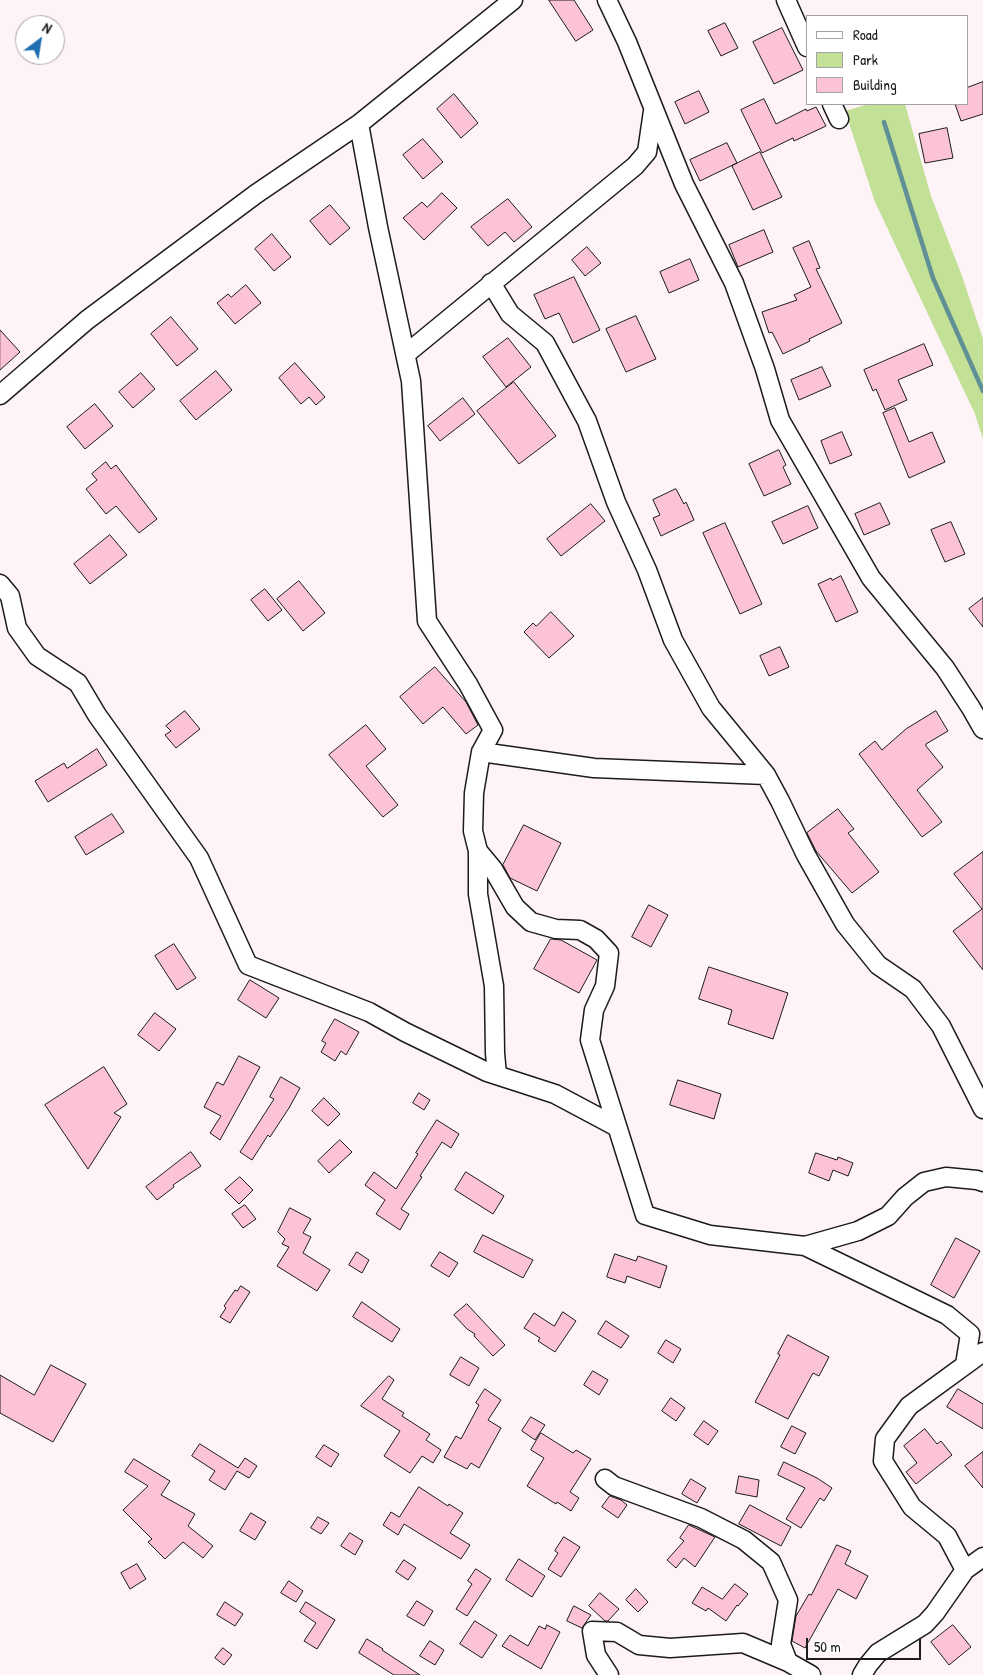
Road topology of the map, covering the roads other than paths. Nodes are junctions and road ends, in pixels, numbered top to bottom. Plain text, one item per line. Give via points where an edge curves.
1 (513, 0) edge
2 (607, 0) edge
3 (786, 0) edge
4 (806, 45) edge
5 (653, 110) junction
6 (359, 124) junction
7 (492, 284) junction
8 (406, 354) junction
9 (0, 395) edge
10 (0, 584) edge
11 (983, 729) edge
12 (481, 752) junction
13 (766, 775) junction
14 (478, 851) junction
15 (497, 1075) junction
16 (983, 1108) edge
17 (617, 1128) junction
18 (983, 1182) edge
19 (805, 1246) junction
20 (983, 1352) edge
21 (965, 1365) junction
22 (605, 1480) dead end
23 (983, 1557) edge
24 (965, 1570) junction
25 (788, 1662) junction
26 (609, 1675) edge
27 (810, 1675) edge
28 (862, 1675) edge

1 - 6 street
2 - 5 street
3 - 4 street
5 - 7 street via 647,152 635,166
5 - 11 street via 688,192 734,283 766,369 780,420 871,578 945,668
6 - 8 street
6 - 9 street via 256,194 95,315
7 - 8 street
7 - 13 street via 510,314 545,343 586,420 673,640 711,708
8 - 12 street via 411,381 427,621 468,684 492,730
10 - 15 street via 10,596 16,628 37,656 78,683 97,715 199,858 248,965 369,1012
12 - 13 street via 594,768
12 - 14 street via 474,792 473,831
13 - 16 street via 845,924 878,965 919,996 941,1026
14 - 15 street via 478,894 494,986
14 - 17 street via 494,869 515,907 531,922 580,930 596,939 609,953 605,986 594,1010 590,1040
15 - 17 street via 555,1094
17 - 19 street via 645,1215 710,1235
18 - 19 street via 946,1177 924,1182 888,1216 858,1231
19 - 21 street via 947,1315 970,1334
20 - 21 street
21 - 24 street via 909,1406 885,1439 883,1461 912,1506 947,1536
22 - 25 street via 701,1518 744,1540 771,1562 788,1600 782,1644
23 - 24 street
24 - 28 street via 925,1624 878,1653
25 - 26 street via 743,1643 670,1648 639,1645 617,1632 592,1631 596,1655
25 - 27 street

